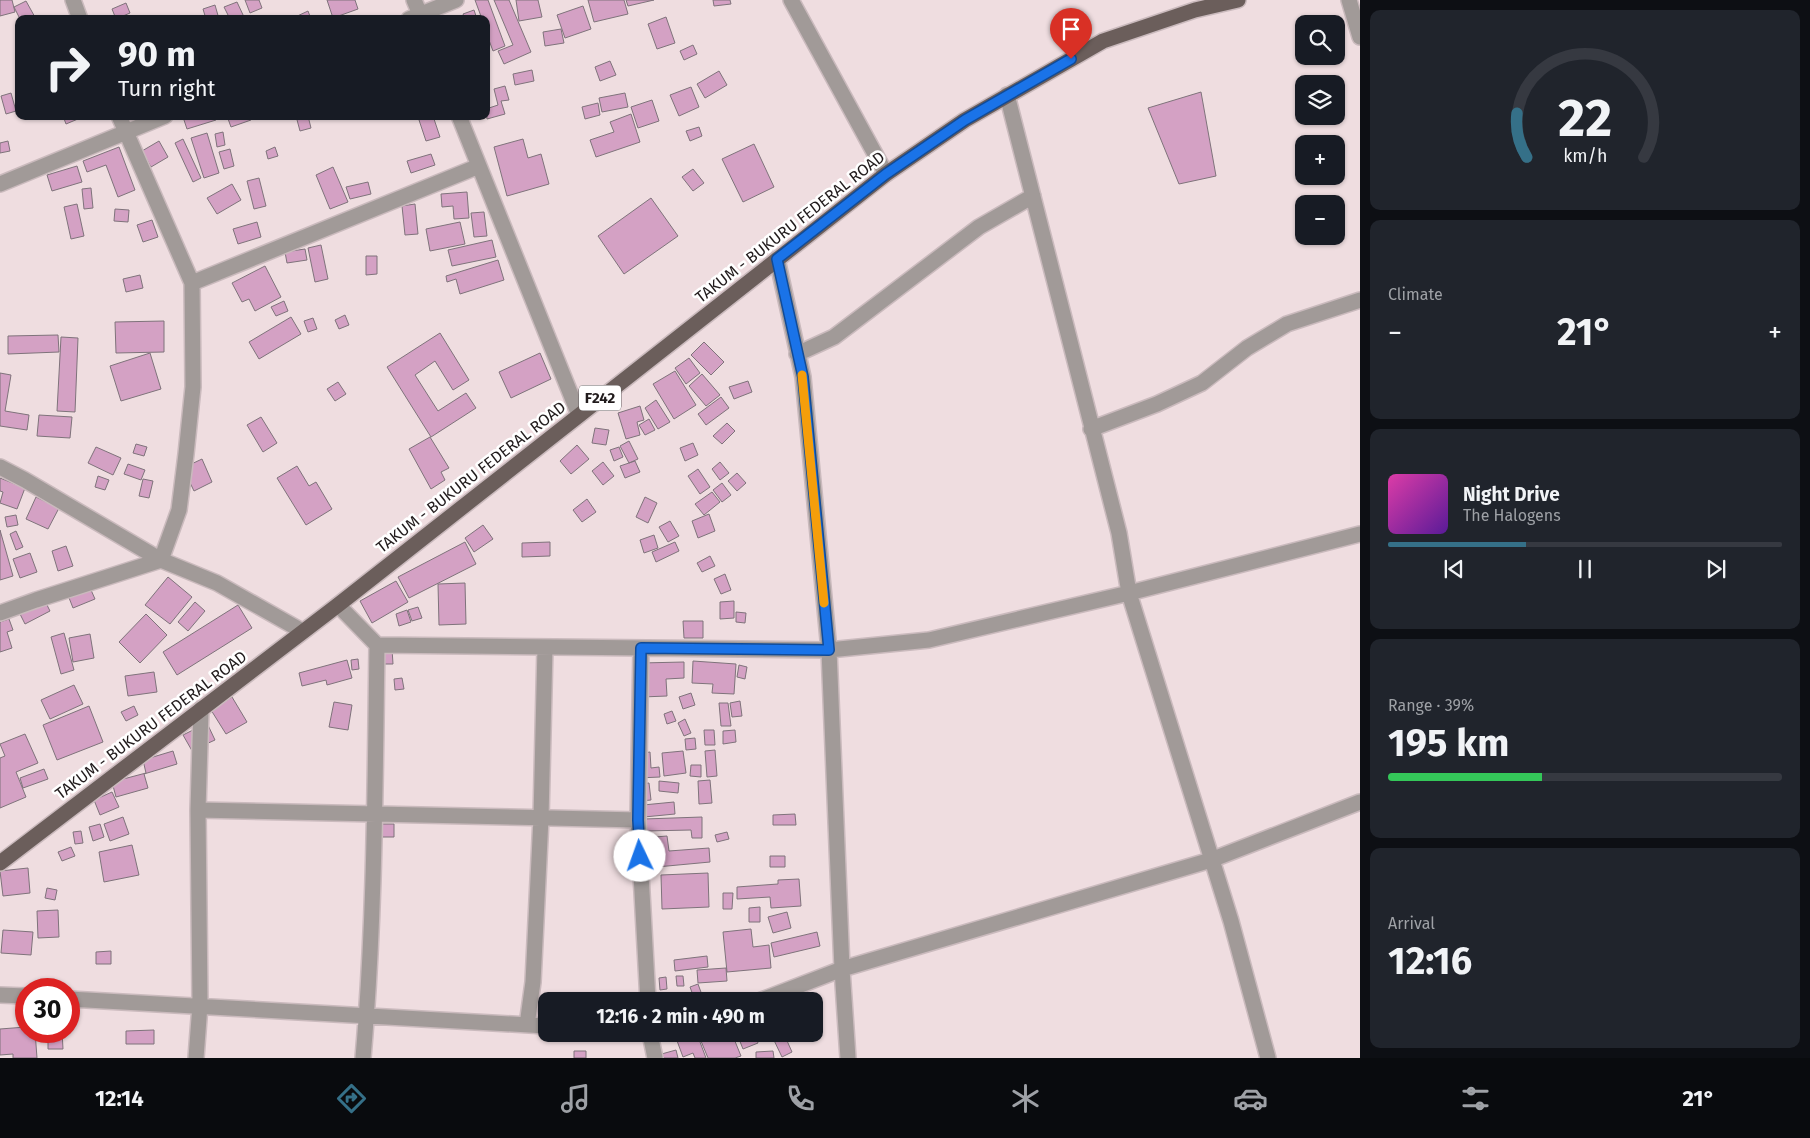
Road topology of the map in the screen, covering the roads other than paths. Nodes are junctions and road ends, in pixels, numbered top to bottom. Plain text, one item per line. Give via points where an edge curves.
1 (73, 0) edge
2 (414, 0) edge
3 (456, 0) edge
4 (791, 0) edge
5 (1238, 0) edge
6 (1349, 0) edge
7 (79, 15) edge
8 (417, 15) edge
9 (422, 15) edge
10 (1360, 36) edge
11 (1007, 95) junction
12 (121, 120) edge
13 (155, 120) edge
14 (461, 120) edge
15 (126, 132) junction
16 (479, 166) junction
17 (886, 174) junction
18 (0, 184) edge
19 (1033, 196) junction
20 (777, 259) junction
21 (192, 283) junction
22 (1360, 300) edge
23 (797, 354) junction
24 (579, 415) junction
25 (1091, 429) junction
26 (0, 468) edge
27 (1360, 534) edge
28 (161, 560) junction
29 (1129, 593) junction
30 (338, 605) junction
31 (0, 613) edge
32 (302, 631) junction
33 (377, 645) junction
34 (545, 647) junction
35 (641, 648) junction
36 (829, 650) junction
37 (201, 709) junction
38 (1360, 802) edge
39 (198, 810) junction
40 (374, 814) junction
41 (541, 818) junction
42 (638, 820) junction
43 (1211, 860) junction
44 (0, 863) edge
45 (842, 969) junction
46 (648, 992) edge
47 (782, 992) edge
48 (0, 995) edge
49 (15, 996) edge
50 (80, 999) edge
51 (200, 1005) junction
52 (367, 1016) junction
53 (527, 1025) junction
54 (538, 1026) edge
55 (652, 1042) edge
56 (196, 1058) edge
57 (363, 1058) edge
58 (655, 1058) edge
59 (848, 1058) edge
60 (1268, 1058) edge

1 - 7 street
2 - 8 street
3 - 9 street
4 - 17 street
5 - 11 main road, TAKUM - BUKURU FEDERAL ROAD / F242 via 1195,10 1102,41
6 - 10 street
11 - 17 main road, TAKUM - BUKURU FEDERAL ROAD / F242
11 - 19 street
12 - 15 street
13 - 15 street
14 - 16 street
15 - 18 street
15 - 21 street
16 - 21 street
16 - 24 street
17 - 20 main road, TAKUM - BUKURU FEDERAL ROAD / F242
19 - 23 street via 979,227 834,336
19 - 25 street
20 - 23 street
20 - 24 main road, TAKUM - BUKURU FEDERAL ROAD / F242
21 - 28 street via 193,387 186,454 179,510
22 - 25 street via 1287,324 1247,348 1202,383
23 - 36 street via 803,377
24 - 30 main road, TAKUM - BUKURU FEDERAL ROAD / F242
25 - 29 street via 1119,534
26 - 28 street
27 - 29 street
28 - 31 street
28 - 32 street via 217,583
29 - 36 street via 928,640
29 - 43 street
30 - 32 main road, TAKUM - BUKURU FEDERAL ROAD / F242
30 - 33 street
32 - 37 main road, TAKUM - BUKURU FEDERAL ROAD / F242
33 - 34 street
33 - 40 street
34 - 35 street
34 - 41 street
35 - 36 street
35 - 42 street
36 - 45 street
37 - 39 street
37 - 44 main road, TAKUM - BUKURU FEDERAL ROAD / F242
38 - 43 street
39 - 40 street
39 - 51 street
40 - 41 street
40 - 52 street
41 - 42 street
41 - 53 street via 533,982
42 - 46 street
43 - 45 street
43 - 60 street
45 - 47 street
45 - 59 street
48 - 49 street
50 - 51 street
51 - 52 street
51 - 56 street
52 - 53 street
52 - 57 street
53 - 54 street
55 - 58 street

